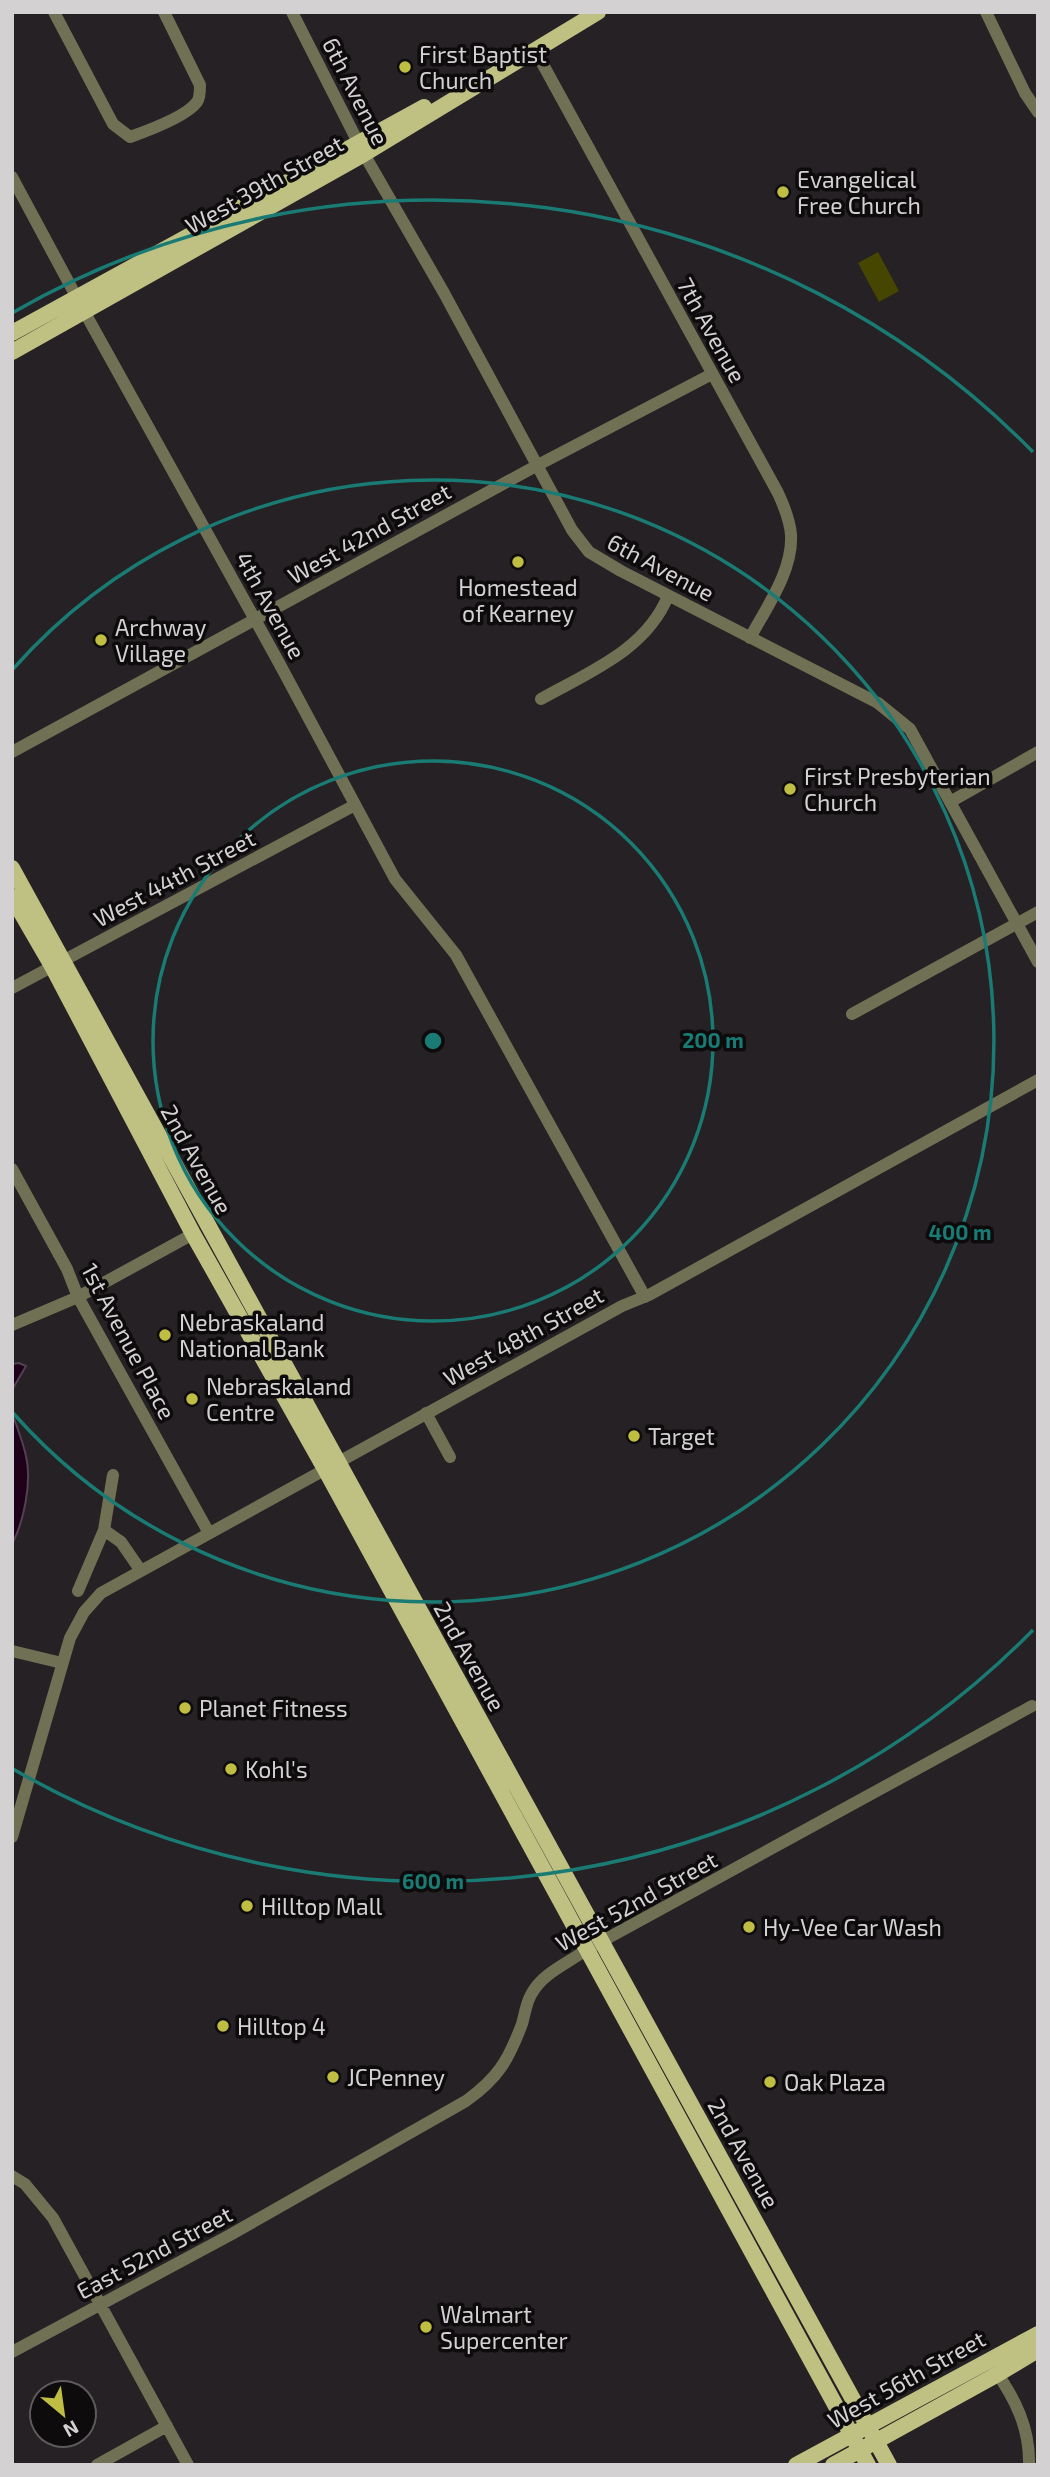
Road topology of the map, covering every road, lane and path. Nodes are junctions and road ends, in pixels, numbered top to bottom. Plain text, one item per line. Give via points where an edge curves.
1 (54, 12) edge
2 (164, 12) edge
3 (292, 12) edge
4 (598, 12) edge
5 (986, 12) edge
6 (535, 50) junction
7 (1038, 112) edge
8 (361, 148) junction
9 (12, 177) edge
10 (80, 304) junction
11 (12, 333) edge
12 (12, 352) edge
13 (712, 374) junction
14 (536, 466) junction
15 (668, 596) junction
16 (254, 620) junction
17 (750, 638) junction
18 (541, 699) dead end
19 (12, 752) edge
20 (1038, 752) edge
21 (950, 802) junction
22 (355, 805) junction
23 (12, 868) edge
24 (12, 897) edge
25 (1038, 912) edge
26 (1016, 924) junction
27 (1038, 962) edge
28 (57, 963) junction
29 (12, 988) edge
30 (852, 1014) dead end
31 (1038, 1080) edge
32 (12, 1169) edge
33 (192, 1234) junction
34 (78, 1297) junction
35 (645, 1297) junction
36 (12, 1325) edge
37 (426, 1413) junction
38 (450, 1457) dead end
39 (332, 1465) junction
40 (113, 1475) dead end
41 (104, 1530) junction
42 (209, 1533) junction
43 (141, 1571) junction
44 (78, 1591) dead end
45 (12, 1651) edge
46 (62, 1663) junction
47 (1032, 1706) dead end
48 (17, 1799) edge
49 (12, 1837) edge
50 (602, 1942) junction
51 (586, 1950) junction
52 (16, 2182) edge
53 (315, 2187) joint
54 (101, 2304) junction
55 (1038, 2334) edge
56 (1038, 2350) edge
57 (12, 2352) edge
58 (987, 2359) junction
59 (998, 2374) junction
60 (868, 2425) junction
61 (167, 2426) junction
62 (851, 2434) junction
63 (876, 2441) junction
64 (864, 2457) edge
65 (97, 2465) edge
66 (188, 2465) edge
67 (796, 2465) edge
68 (833, 2465) edge
69 (889, 2465) edge
70 (1030, 2465) edge

1 - 2 street via 113,124 130,137 179,115 197,103 200,93
3 - 8 street, 6th Avenue
4 - 6 main road, West 39th Street
5 - 7 street
6 - 8 main road, West 39th Street
6 - 13 street, 7th Avenue
8 - 10 main road, West 39th Street
8 - 14 street, 6th Avenue
9 - 10 street, 4th Avenue
10 - 11 main road, West 39th Street
10 - 12 main road, West 39th Street
10 - 16 street, 4th Avenue
13 - 14 street, West 42nd Street
13 - 17 street, 7th Avenue via 778,493 791,537 787,564
14 - 15 street, 6th Avenue via 589,552
14 - 16 street, West 42nd Street
15 - 17 street, 6th Avenue
15 - 18 street via 642,637 621,654
16 - 19 street, West 42nd Street
16 - 22 street, 4th Avenue
17 - 21 street, 6th Avenue via 896,715 910,729
20 - 21 street
21 - 26 street, 6th Avenue
22 - 28 street, West 44th Street
22 - 35 street, 4th Avenue via 395,879 456,955
23 - 28 main road, 2nd Avenue
24 - 28 main road, 2nd Avenue
25 - 26 street
26 - 27 street, 6th Avenue
26 - 30 street
28 - 29 street, West 44th Street
28 - 33 main road, 2nd Avenue
28 - 39 main road, 2nd Avenue
31 - 35 street, West 48th Street
32 - 34 street, 1st Avenue Place
33 - 34 street
33 - 39 main road, 2nd Avenue
34 - 36 street
34 - 42 street, 1st Avenue Place
35 - 37 street, West 48th Street
37 - 38 street
37 - 39 street, West 48th Street
39 - 42 street, West 48th Street
39 - 50 main road, 2nd Avenue
39 - 51 main road, 2nd Avenue
40 - 41 street
41 - 43 street via 121,1542
41 - 44 street
42 - 43 street, West 48th Street
43 - 46 street, West 48th Street via 101,1593 83,1612
45 - 46 street
46 - 48 street, West 48th Street via 50,1712
47 - 50 street, West 52nd Street
48 - 49 street, West 48th Street
50 - 51 street, West 52nd Street
50 - 60 main road, 2nd Avenue
51 - 53 street, West 52nd Street via 543,1979 530,1995 514,2044 488,2085
51 - 62 main road, 2nd Avenue
52 - 54 street via 40,2200 53,2218
53 - 54 street, East 52nd Street
54 - 57 street, East 52nd Street
54 - 61 street
55 - 58 main road, West 56th Street
56 - 59 main road, West 56th Street
58 - 59 street
58 - 60 main road, West 56th Street
59 - 63 main road, West 56th Street
59 - 70 street via 1024,2421
60 - 62 main road, West 56th Street
60 - 63 main road, 2nd Avenue
61 - 65 street
61 - 66 street
62 - 64 main road, 2nd Avenue
62 - 67 main road, West 56th Street
63 - 64 main road, West 56th Street
63 - 69 main road, 2nd Avenue
64 - 68 main road, West 56th Street

